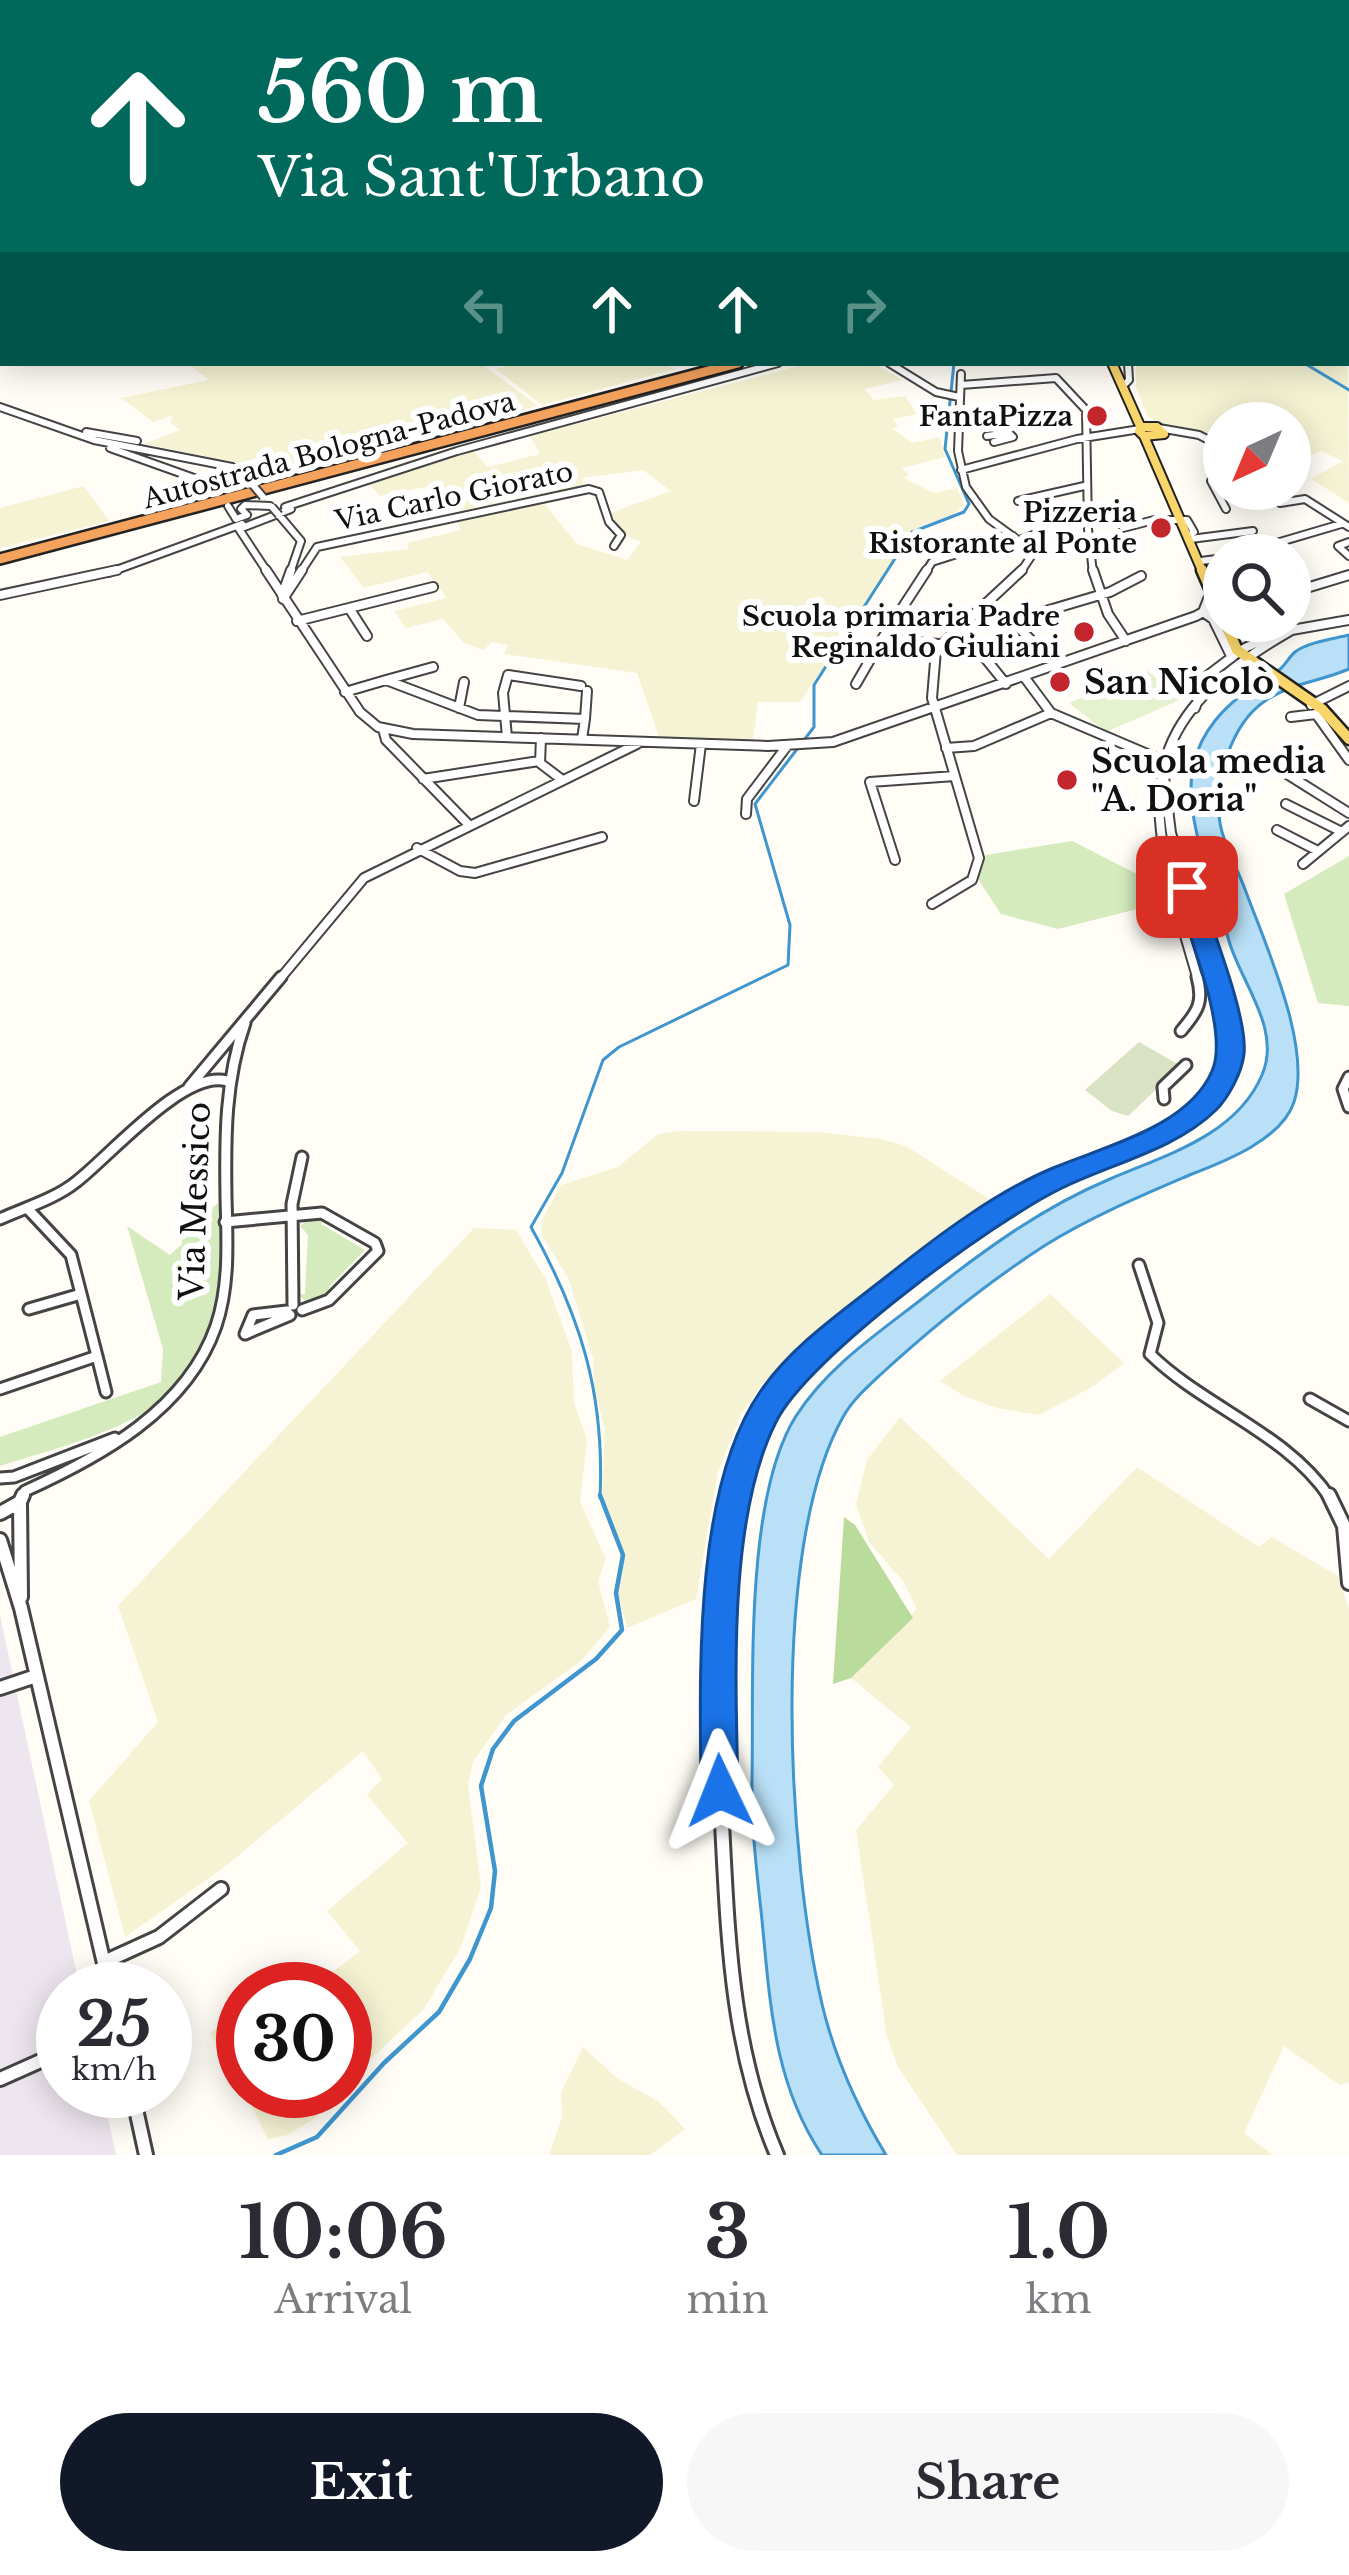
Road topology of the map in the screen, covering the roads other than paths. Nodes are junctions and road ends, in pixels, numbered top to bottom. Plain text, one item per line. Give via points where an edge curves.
1 (712, 366) edge
2 (727, 366) edge
3 (767, 366) edge
4 (896, 366) edge
5 (1119, 366) edge
6 (961, 374) dead end
7 (961, 385) junction
8 (955, 396) junction
9 (0, 407) edge
10 (1147, 432) junction
11 (75, 434) junction
12 (1203, 437) edge
13 (991, 439) dead end
14 (94, 440) junction
15 (137, 441) dead end
16 (1087, 441) junction
17 (1012, 456) junction
18 (961, 470) junction
19 (208, 482) dead end
20 (1084, 485) junction
21 (1018, 501) dead end
22 (1311, 503) edge
23 (228, 506) dead end
24 (271, 506) junction
25 (291, 509) dead end
26 (1182, 519) junction
27 (1087, 522) junction
28 (237, 525) junction
29 (1345, 525) edge
30 (1065, 526) junction
31 (1123, 528) dead end
32 (1253, 531) dead end
33 (1311, 534) edge
34 (1190, 537) junction
35 (1021, 539) junction
36 (1349, 542) edge
37 (614, 546) dead end
38 (1349, 556) edge
39 (0, 557) edge
40 (1201, 561) joint
41 (1203, 565) edge
42 (1349, 575) edge
43 (1141, 577) dead end
44 (433, 587) dead end
45 (1311, 587) edge
46 (1099, 595) junction
47 (0, 596) edge
48 (283, 597) junction
49 (349, 608) junction
50 (1203, 612) edge
51 (1349, 620) edge
52 (297, 621) junction
53 (1012, 621) junction
54 (1001, 625) dead end
55 (367, 636) dead end
56 (968, 637) dead end
57 (883, 639) junction
58 (1126, 641) junction
59 (1231, 642) edge
60 (1232, 642) edge
61 (1237, 642) edge
62 (939, 644) junction
63 (1241, 655) junction
64 (1057, 666) junction
65 (434, 667) dead end
66 (1025, 678) junction
67 (386, 680) junction
68 (464, 682) dead end
69 (856, 684) dead end
70 (1006, 685) junction
71 (1349, 690) edge
72 (345, 692) junction
73 (1309, 700) junction
74 (459, 708) junction
75 (1195, 708) junction
76 (939, 709) junction
77 (1051, 713) junction
78 (506, 716) junction
79 (585, 719) junction
80 (383, 729) junction
81 (507, 737) junction
82 (541, 738) junction
83 (582, 739) junction
84 (1349, 739) edge
85 (656, 742) junction
86 (701, 744) junction
87 (620, 745) junction
88 (793, 746) junction
89 (946, 748) junction
90 (539, 760) junction
91 (1349, 760) edge
92 (1166, 763) junction
93 (1271, 764) dead end
94 (955, 776) junction
95 (424, 779) junction
96 (561, 779) junction
97 (694, 801) dead end
98 (1286, 804) dead end
99 (1349, 812) edge
100 (746, 814) dead end
101 (1307, 814) junction
102 (468, 824) junction
103 (1297, 825) dead end
104 (1346, 829) edge
105 (1277, 830) dead end
106 (602, 837) dead end
107 (422, 846) junction
108 (1316, 850) junction
109 (895, 860) dead end
110 (1303, 864) dead end
111 (932, 904) dead end
112 (245, 1023) junction
113 (1181, 1031) dead end
114 (1186, 1064) dead end
115 (1348, 1078) edge
116 (227, 1081) junction
117 (190, 1088) junction
118 (1164, 1099) dead end
119 (1349, 1107) edge
120 (302, 1157) dead end
121 (27, 1208) junction
122 (292, 1216) junction
123 (0, 1219) edge
124 (226, 1222) junction
125 (1139, 1265) dead end
126 (81, 1294) junction
127 (29, 1310) dead end
128 (98, 1356) junction
129 (0, 1388) edge
130 (106, 1392) dead end
131 (1310, 1399) dead end
132 (1349, 1421) edge
133 (136, 1429) junction
134 (7, 1478) edge
135 (22, 1497) junction
136 (0, 1513) edge
137 (22, 1525) junction
138 (0, 1538) edge
139 (1348, 1562) edge
140 (1349, 1583) edge
141 (21, 1608) junction
142 (36, 1676) junction
143 (0, 1688) edge
144 (221, 1889) dead end
145 (104, 1962) edge
146 (106, 1962) edge
147 (36, 2063) edge
148 (0, 2079) edge
149 (138, 2118) edge
150 (146, 2155) edge
151 (777, 2155) edge

1 - 39 highway, Autostrada Bologna-Padova
2 - 39 highway, Autostrada Bologna-Padova
3 - 28 street via 457,451
4 - 8 street
5 - 10 main road
6 - 7 street
7 - 8 street
7 - 16 street via 1056,378 1086,410
8 - 18 street
9 - 11 street
10 - 12 street
10 - 16 street
10 - 26 main road
11 - 14 street
11 - 15 street
13 - 17 street
14 - 19 street
14 - 24 street, Via Carlo Giorato, bridge via 232,467
16 - 17 street
16 - 20 street
17 - 18 street
18 - 35 street via 979,509
20 - 21 street
20 - 27 street
22 - 29 street
23 - 28 street
24 - 28 street via 245,505
24 - 48 street, Via Carlo Giorato, bridge via 301,541
25 - 28 street, Via Carlo Giorato
26 - 31 street
26 - 34 main road
27 - 30 street
27 - 30 street
27 - 46 street
28 - 47 street via 111,572
28 - 48 street
29 - 33 street
30 - 35 street
32 - 34 street
34 - 40 main road
35 - 57 street via 932,562
35 - 62 street via 1034,552 1013,583
36 - 38 street via 1338,547
37 - 48 street, Via Carlo Giorato via 621,535 589,489 317,547
40 - 41 main road
42 - 45 street
43 - 46 street
44 - 49 street
46 - 53 street
46 - 58 street
48 - 52 street
49 - 52 street
49 - 55 street
50 - 58 street
51 - 63 street via 1290,632
52 - 72 street
53 - 54 street
53 - 64 street
56 - 70 street
57 - 62 street
57 - 69 street
58 - 64 street
59 - 63 street
60 - 63 main road
61 - 63 street
62 - 76 street via 932,698
63 - 73 main road
63 - 75 street
63 - 75 street via 1205,678
64 - 66 street
65 - 67 street
66 - 70 street
66 - 77 street
67 - 72 street
67 - 74 street
68 - 74 street
70 - 76 street
71 - 73 street
72 - 80 street
73 - 84 main road
73 - 91 street via 1291,717 1313,713
74 - 78 street
75 - 92 street
76 - 88 street via 865,735
76 - 89 street
77 - 89 street via 974,746
77 - 92 street
78 - 79 street
78 - 79 street via 508,675 584,688
78 - 81 street
79 - 83 street
80 - 81 street
80 - 95 street
81 - 82 street
82 - 83 street
82 - 90 street
83 - 87 street
85 - 86 street
85 - 87 street
85 - 87 street
86 - 88 street
86 - 97 street
87 - 96 street
88 - 100 street via 747,799
89 - 94 street
90 - 95 street
90 - 96 street
92 - 113 street via 1157,825 1202,995
92 - 151 street via 1171,832 1227,1021 1227,1070 1182,1123 1017,1200 812,1354 772,1399 740,1471 720,1629 718,1755 735,2005 749,2083
93 - 99 street
94 - 109 street via 870,782
94 - 111 street via 980,847 978,868
95 - 102 street
96 - 102 street
98 - 101 street
101 - 103 street
101 - 104 street
102 - 107 street
104 - 108 street
105 - 108 street
106 - 107 street via 476,873
107 - 112 street via 349,893
108 - 110 street
112 - 116 street, Via Messico
112 - 117 street
114 - 118 street via 1163,1087
115 - 119 street
116 - 117 street via 213,1077
116 - 124 street, Via Messico
117 - 121 street via 82,1178
120 - 122 street
121 - 123 street
121 - 126 street via 71,1255
122 - 122 street via 293,1310 328,1300 379,1247 322,1213
122 - 124 street
124 - 133 street, Via Messico via 224,1290 210,1339 180,1385
125 - 139 street via 1158,1323 1150,1354 1332,1498
126 - 127 street
126 - 128 street
128 - 129 street
128 - 130 street
131 - 132 street
133 - 134 street, Via Messico
133 - 135 street, Via Messico
134 - 135 street, Via Messico
135 - 136 street, Via Messico
135 - 137 street
137 - 138 street
137 - 141 street
138 - 141 street
139 - 140 street
141 - 142 street
142 - 143 street
142 - 145 street
144 - 146 street via 159,1937
147 - 148 street
149 - 150 street

